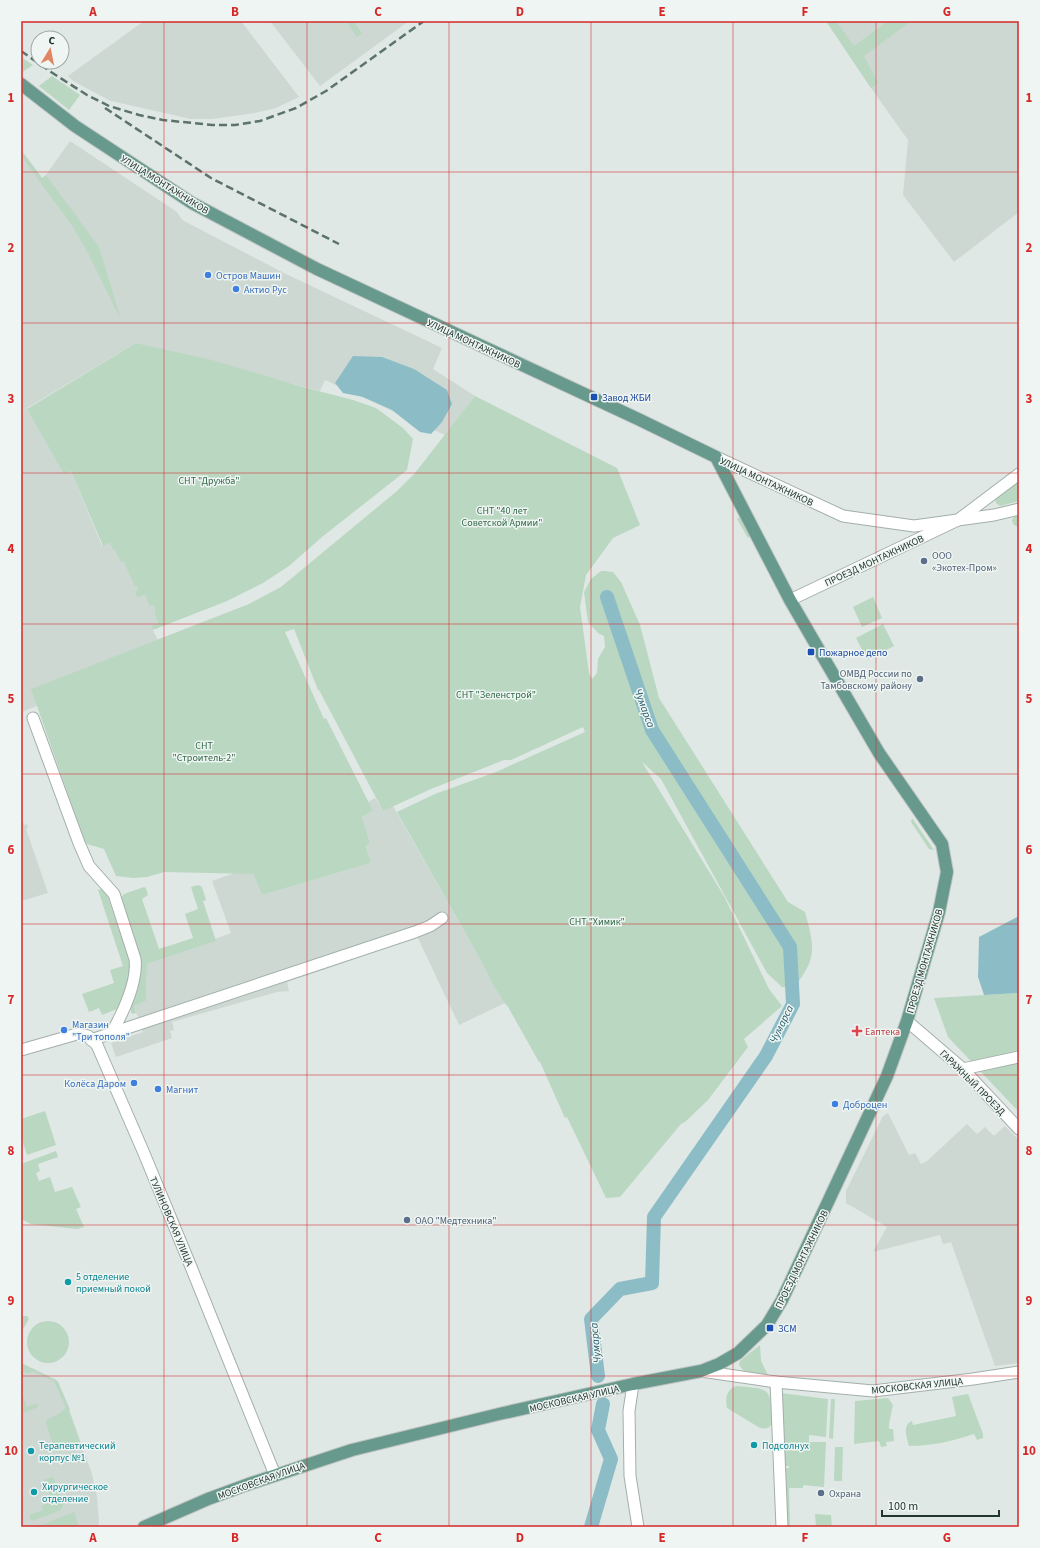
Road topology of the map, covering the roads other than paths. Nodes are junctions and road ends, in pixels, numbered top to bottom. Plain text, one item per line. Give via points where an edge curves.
1 (23, 89) edge
2 (716, 457) junction
3 (1019, 474) edge
4 (1019, 509) edge
5 (958, 520) junction
6 (790, 600) junction
7 (33, 718) dead end
8 (442, 918) dead end
9 (907, 1021) junction
10 (112, 1032) junction
11 (91, 1040) junction
12 (21, 1050) edge
13 (1019, 1057) edge
14 (963, 1070) junction
15 (1019, 1129) edge
16 (701, 1371) junction
17 (1019, 1372) edge
18 (776, 1382) junction
19 (633, 1384) junction
20 (275, 1475) junction
21 (144, 1527) edge
22 (638, 1527) edge
23 (782, 1527) edge

1 - 2 main road, УЛИЦА МОНТАЖНИКОВ via 198,206 317,269 638,418
2 - 5 street, УЛИЦА МОНТАЖНИКОВ via 843,516 914,526
2 - 6 main road, ПРОЕЗД МОНТАЖНИКОВ
3 - 5 street, УЛИЦА МОНТАЖНИКОВ
4 - 5 street, УЛИЦА МОНТАЖНИКОВ
5 - 6 street, ПРОЕЗД МОНТАЖНИКОВ
6 - 9 main road, ПРОЕЗД МОНТАЖНИКОВ via 879,753 942,844 947,872 939,912
7 - 10 street via 79,843 89,866 114,894 135,958 136,969 126,1005
8 - 10 street via 415,932
9 - 14 street, ГАРАЖНЫЙ ПРОЕЗД
9 - 16 main road, ПРОЕЗД МОНТАЖНИКОВ via 887,1076 782,1300 767,1324 738,1353
10 - 11 street
11 - 12 street via 88,1036 77,1034
11 - 20 street, ТУЛИНОВСКАЯ УЛИЦА via 100,1051 143,1151
13 - 14 street
14 - 15 street, ГАРАЖНЫЙ ПРОЕЗД
16 - 18 street, МОСКОВСКАЯ УЛИЦА
16 - 19 main road, МОСКОВСКАЯ УЛИЦА
17 - 18 street, МОСКОВСКАЯ УЛИЦА via 873,1391
18 - 23 street
19 - 20 main road, МОСКОВСКАЯ УЛИЦА via 352,1450
19 - 22 street via 629,1411 630,1476
20 - 21 main road, МОСКОВСКАЯ УЛИЦА via 208,1499

